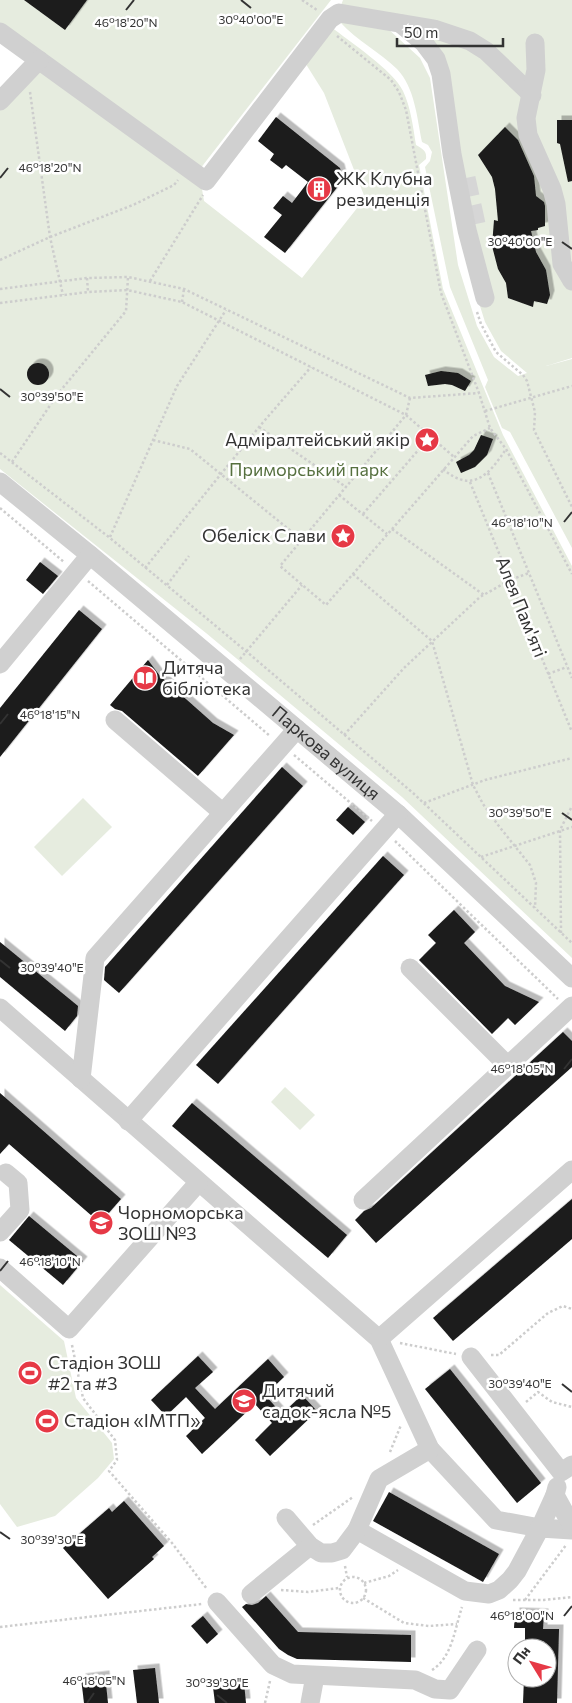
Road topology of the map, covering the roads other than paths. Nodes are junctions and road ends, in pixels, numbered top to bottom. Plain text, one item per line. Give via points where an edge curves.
1 (400, 23) junction
2 (0, 32) edge
3 (535, 43) dead end
4 (436, 59) junction
5 (33, 66) junction
6 (532, 95) junction
7 (0, 101) edge
8 (460, 155) dead end
9 (572, 281) edge
10 (485, 298) dead end
11 (0, 482) edge
12 (90, 556) junction
13 (0, 664) edge
14 (115, 720) dead end
15 (296, 729) junction
16 (223, 813) junction
17 (398, 814) junction
18 (410, 968) dead end
19 (572, 978) edge
20 (572, 1006) edge
21 (0, 1008) edge
22 (508, 1066) junction
23 (82, 1079) junction
24 (128, 1121) junction
25 (572, 1170) edge
26 (6, 1173) dead end
27 (198, 1182) junction
28 (363, 1200) dead end
29 (0, 1232) edge
30 (0, 1268) edge
31 (379, 1339) junction
32 (471, 1357) road end
33 (430, 1448) junction
34 (567, 1469) edge
35 (555, 1495) junction
36 (286, 1518) dead end
37 (540, 1528) junction
38 (357, 1530) junction
39 (571, 1532) edge
40 (305, 1540) junction
41 (255, 1591) road end
42 (217, 1602) road end
43 (477, 1650) dead end
44 (315, 1676) junction
45 (310, 1703) edge

1 - 4 street via 424,43
1 - 5 street via 343,13 330,19 206,181
1 - 6 street via 470,41 486,51
2 - 5 street
3 - 6 street via 536,70
4 - 8 street via 452,90
4 - 10 street via 465,221
5 - 7 street
6 - 9 street via 526,118 528,134 552,189 562,264
11 - 12 street, Паркова вулиця
12 - 13 street
12 - 15 street, Паркова вулиця
14 - 16 street
15 - 16 street
15 - 17 street, Паркова вулиця
16 - 23 street via 95,958
17 - 19 street, Паркова вулиця
17 - 24 street
18 - 22 street
20 - 22 street
21 - 23 street
22 - 28 street
23 - 24 street
24 - 27 street
25 - 31 street
26 - 29 street via 18,1183 20,1210
27 - 30 street via 69,1329
27 - 31 street
31 - 33 street
32 - 34 street
33 - 37 street via 496,1520
33 - 38 street via 379,1480
34 - 35 street
35 - 37 street
35 - 39 street
36 - 40 street
37 - 38 street via 517,1571 500,1590 489,1594 465,1591
37 - 39 street
38 - 40 street via 342,1550 332,1553 322,1553
40 - 41 street
42 - 44 street via 274,1665 292,1674
43 - 44 street via 450,1690 435,1689 415,1680
44 - 45 street

